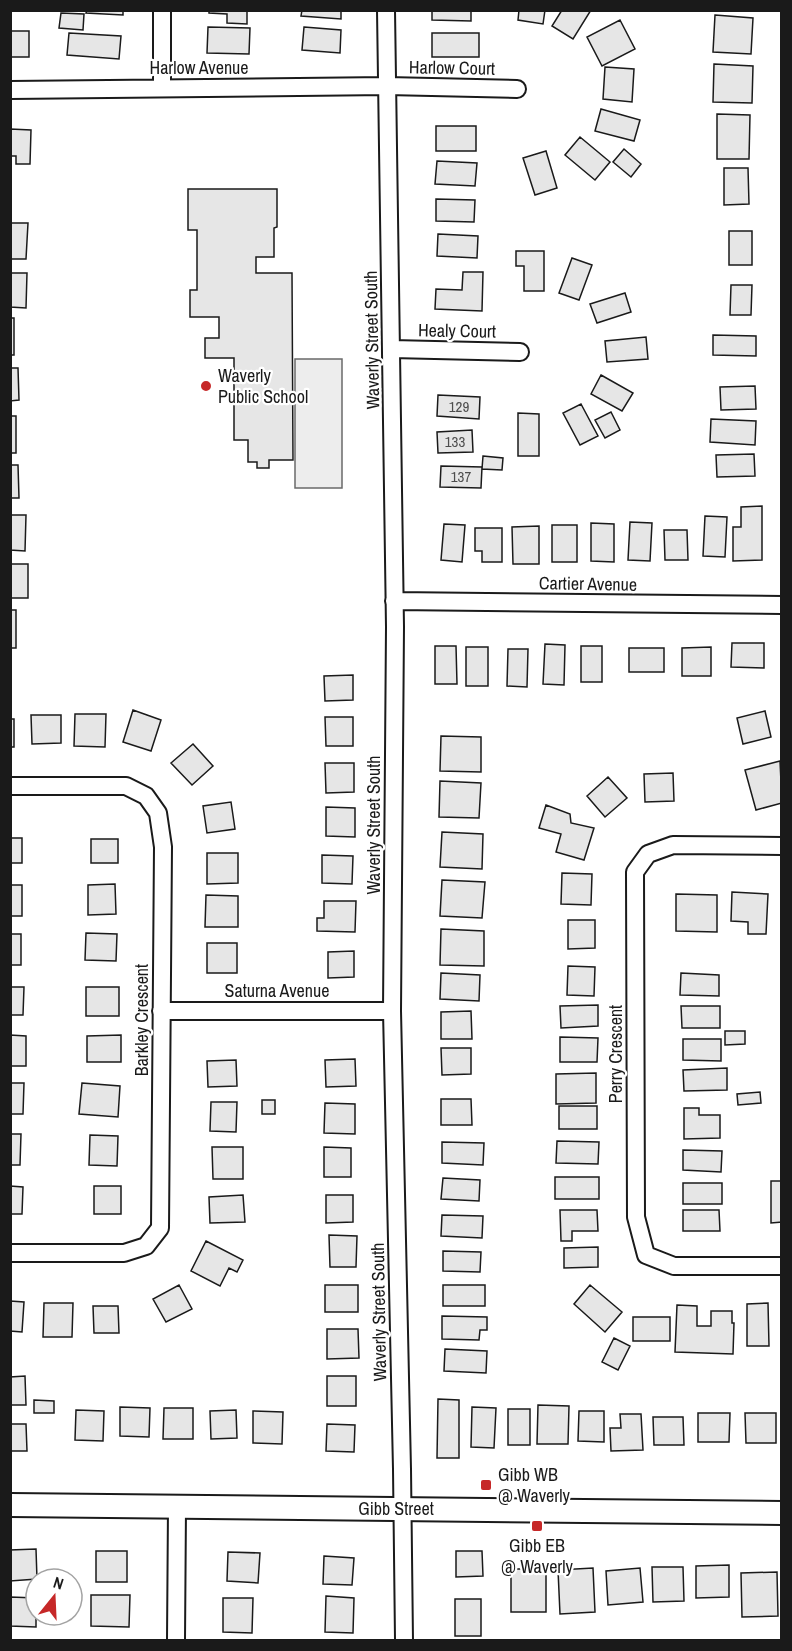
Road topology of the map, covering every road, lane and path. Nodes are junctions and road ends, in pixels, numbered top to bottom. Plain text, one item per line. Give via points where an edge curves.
1 (162, 10) edge
2 (386, 10) edge
3 (162, 87) junction
4 (387, 87) junction
5 (517, 88) dead end
6 (10, 90) edge
7 (392, 349) junction
8 (520, 352) dead end
9 (394, 601) junction
10 (782, 605) edge
11 (10, 786) edge
12 (782, 846) edge
13 (161, 1011) junction
14 (392, 1011) junction
15 (10, 1253) edge
16 (782, 1266) edge
17 (10, 1505) edge
18 (177, 1507) junction
19 (403, 1509) junction
20 (782, 1513) edge
21 (176, 1641) edge
22 (404, 1641) edge

1 - 3 street
2 - 4 street, Waverly Street South
3 - 4 street, Harlow Avenue
3 - 6 street, Harlow Avenue
4 - 5 street, Harlow Court
4 - 7 street, Waverly Street South
7 - 8 street, Healy Court
7 - 9 street, Waverly Street South
9 - 10 street, Cartier Avenue
9 - 14 street, Waverly Street South
11 - 13 street, Barkley Crescent via 126,786 146,796 158,813 163,847
12 - 16 street, Perry Crescent via 673,845 648,854 635,872 636,1217 646,1255 674,1266
13 - 14 street, Saturna Avenue
13 - 15 street, Barkley Crescent via 160,1228 146,1246 124,1253
14 - 19 street, Waverly Street South
17 - 18 main road, Gibb Street
18 - 19 main road, Gibb Street
18 - 21 street
19 - 20 main road, Gibb Street
19 - 22 street, Waverly Street South

